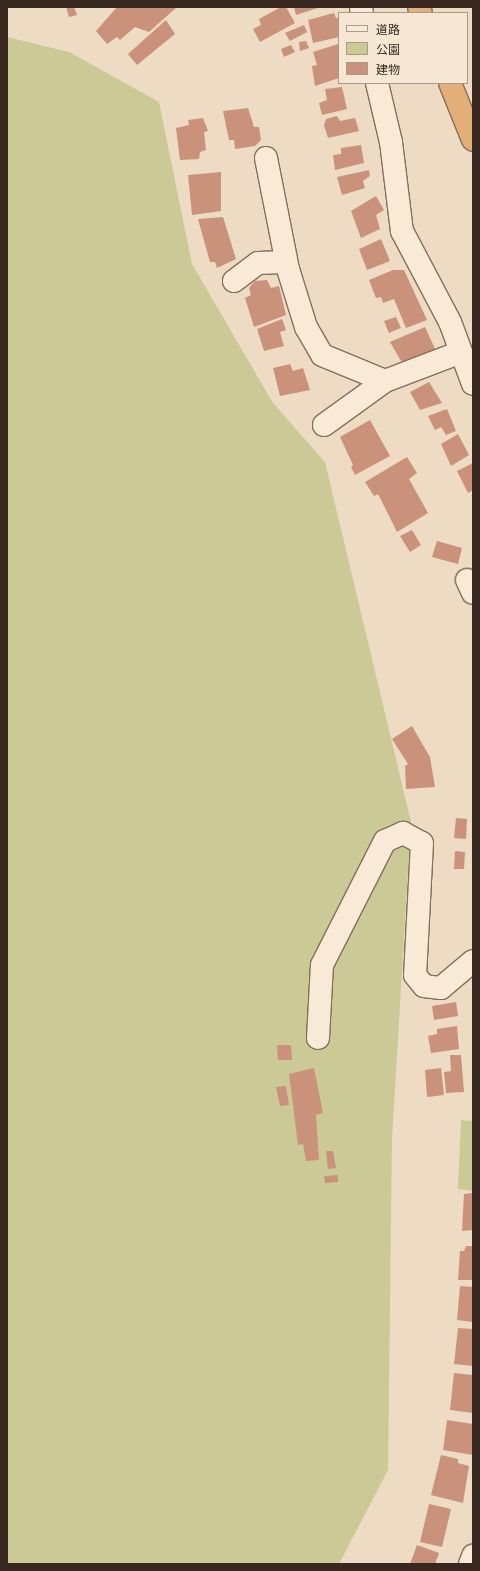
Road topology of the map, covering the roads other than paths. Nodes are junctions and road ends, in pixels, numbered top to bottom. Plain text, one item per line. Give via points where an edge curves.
1 (377, 84) edge
2 (450, 84) edge
3 (473, 140) edge
4 (266, 158) dead end
5 (286, 262) junction
6 (234, 281) dead end
7 (461, 352) junction
8 (385, 381) junction
9 (473, 384) edge
10 (324, 424) dead end
11 (473, 961) edge
12 (318, 1038) dead end
13 (473, 1556) edge
14 (470, 1564) edge

1 - 7 street via 391,142 402,231 450,322
2 - 3 highway
4 - 5 street
5 - 6 street via 258,263
5 - 8 street via 306,327 322,355
7 - 8 street
7 - 9 street
8 - 10 street
11 - 12 street via 441,988 424,986 415,975 422,842 403,833 385,840 322,965
13 - 14 street

